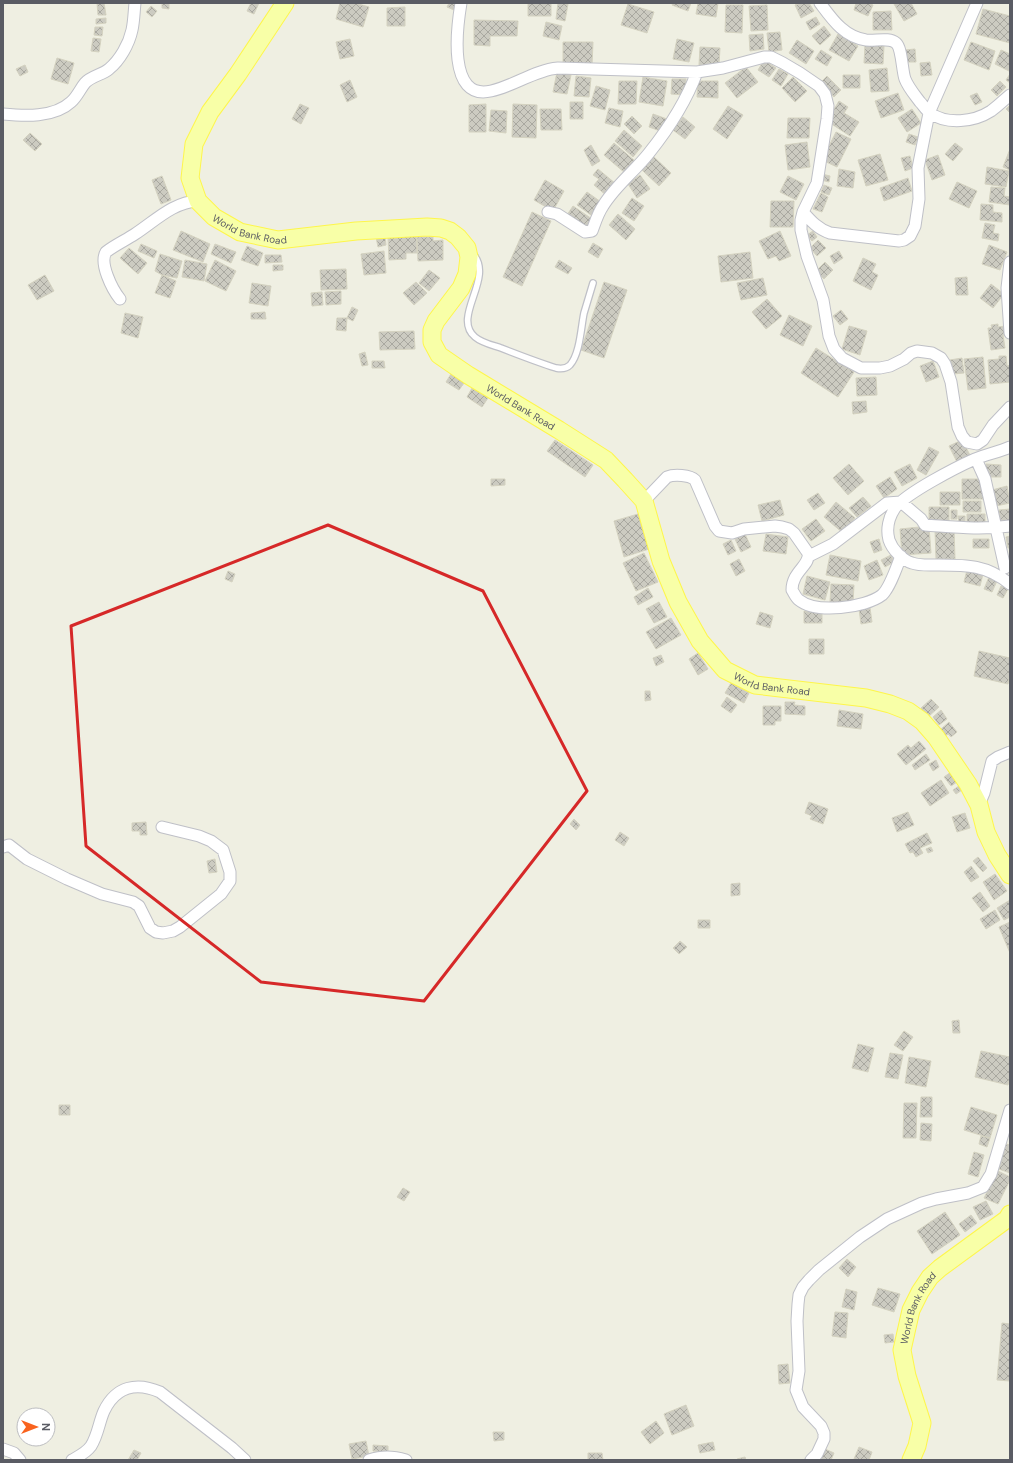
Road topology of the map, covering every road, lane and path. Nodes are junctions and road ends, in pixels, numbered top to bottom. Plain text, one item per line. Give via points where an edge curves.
1 (135, 3) edge
2 (285, 3) edge
3 (461, 3) edge
4 (820, 3) edge
5 (977, 3) edge
6 (697, 72) junction
7 (1010, 95) edge
8 (929, 113) junction
9 (3, 114) edge
10 (198, 200) junction
11 (548, 212) dead end
12 (803, 212) junction
13 (467, 248) junction
14 (1010, 262) edge
15 (593, 283) dead end
16 (120, 298) dead end
17 (1010, 333) edge
18 (1010, 407) edge
19 (1010, 447) edge
20 (976, 459) junction
21 (644, 501) junction
22 (901, 502) junction
23 (1010, 526) edge
24 (996, 528) junction
25 (809, 556) junction
26 (901, 556) junction
27 (1007, 568) edge
28 (991, 572) junction
29 (1010, 584) edge
30 (1010, 752) edge
31 (979, 806) junction
32 (162, 827) dead end
33 (3, 847) edge
34 (1010, 875) edge
35 (1010, 1110) edge
36 (1010, 1214) edge
37 (3, 1449) edge
38 (20, 1460) edge
39 (72, 1460) edge
40 (246, 1460) edge
41 (369, 1460) edge
42 (406, 1460) edge
43 (811, 1460) edge
44 (911, 1460) edge

1 - 9 street via 132,30 117,61 108,70 85,83 71,102 57,111 44,114
2 - 10 main road, World Bank Road via 210,112 194,144 190,178
3 - 6 street via 458,64 465,82 479,91 491,91 551,69
4 - 8 street via 841,29 851,35 867,40 895,42 905,81
5 - 8 street
6 - 11 street via 682,106 668,128 610,196 602,207 592,231 585,232 557,214
6 - 12 street via 771,57 800,72 819,86 825,94 828,106 827,119 814,192
7 - 8 street via 991,111 970,119 951,120
8 - 12 street via 918,168 919,199 916,226 910,236 899,241 830,234 816,226
10 - 13 main road, World Bank Road via 214,217 240,232 278,240 356,231 427,227 450,231
10 - 16 street via 188,201 173,208 106,252 106,272 113,290
12 - 18 street via 801,230 807,256 823,300 829,336 834,349 842,358 861,368 880,368 890,366 917,351 932,353 940,358 945,364 951,382 958,427 967,442 977,444 983,440
13 - 15 lane via 475,256 480,267 468,317 471,333 482,341 556,368 567,367 575,355
13 - 21 main road, World Bank Road via 467,274 461,288 432,330 432,342 439,355 606,460
14 - 17 street via 1007,288
19 - 20 street
20 - 22 street
20 - 24 street via 985,479
21 - 25 street via 671,475 694,478 719,531 732,533 744,529 782,527 794,534
21 - 31 main road, World Bank Road via 661,561 678,602 700,641 725,670 755,685 866,698 908,711 922,721 936,737 968,784
22 - 24 street via 925,525
22 - 25 street via 887,503 833,544
22 - 26 street via 894,509 888,529 891,544
23 - 24 street
24 - 27 street
25 - 26 street via 806,564 795,576 792,585 795,595 799,600 813,606 838,608 863,604 882,594
26 - 28 street via 918,565 974,566
27 - 28 street
28 - 29 street
30 - 31 street via 992,762
31 - 34 main road, World Bank Road via 986,832
32 - 33 street via 211,841 223,850 230,872 230,881 221,894 180,927 163,933 150,928 139,906 133,902 102,894 67,879 27,858 9,844
35 - 43 street via 991,1174 982,1187 968,1193 936,1199 886,1219 819,1270 803,1287 798,1304 799,1371 796,1390 803,1407 821,1426 824,1433 817,1454
36 - 44 main road, World Bank Road via 1007,1219 930,1277 910,1310 902,1350 907,1376 922,1423
37 - 38 street via 14,1453
39 - 40 street via 84,1454 91,1446 105,1410 117,1394 132,1386 148,1386 160,1392
41 - 42 street via 390,1456

